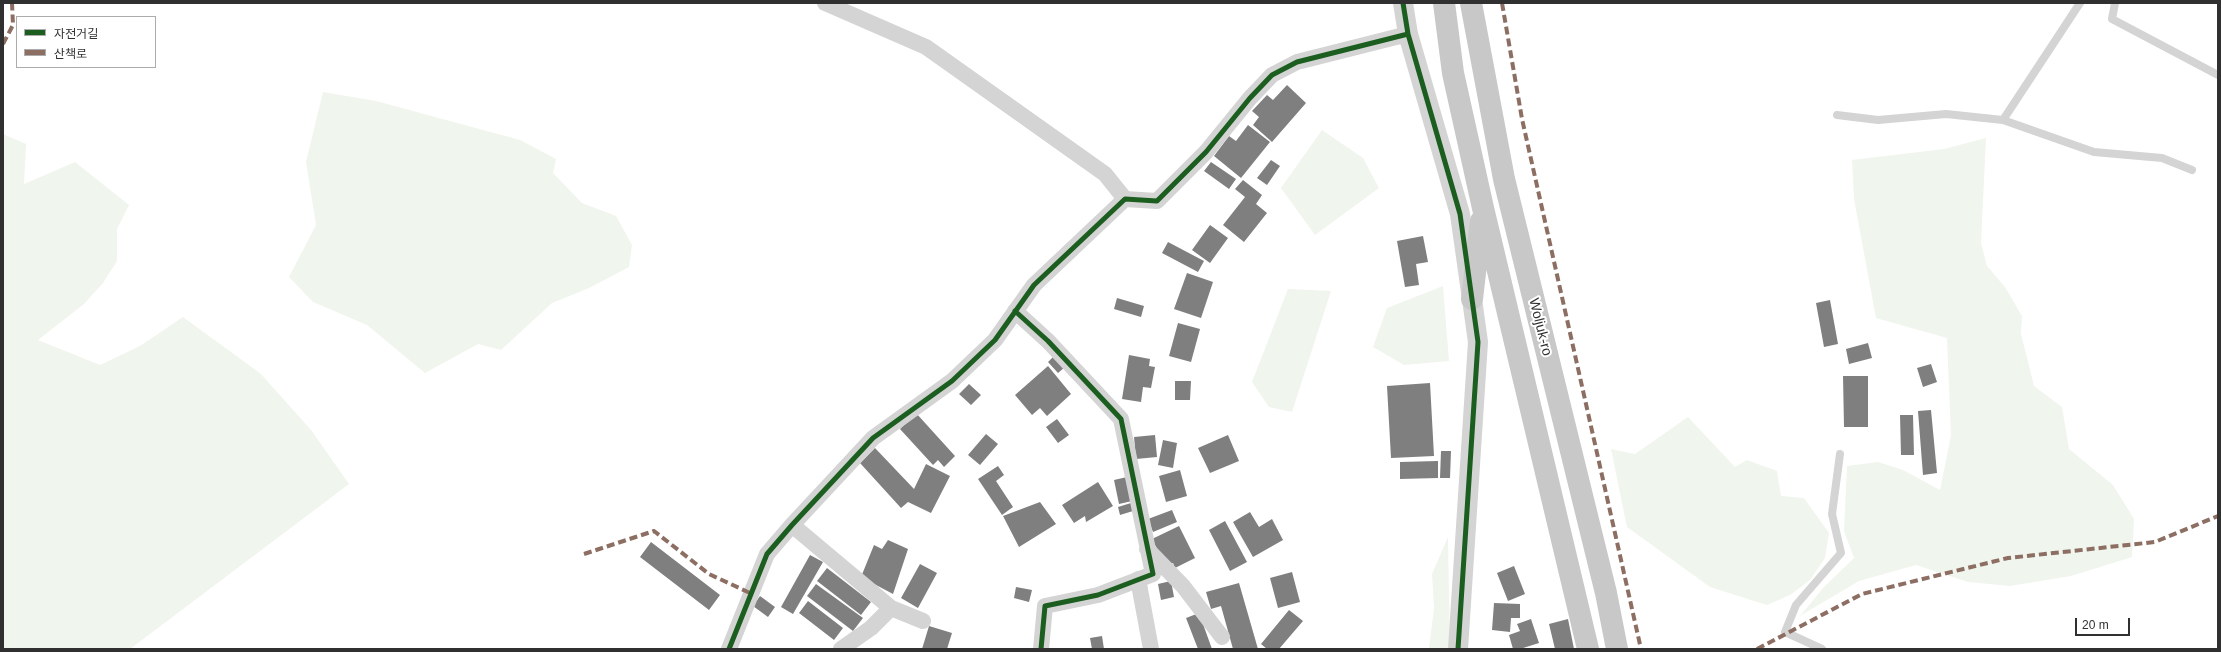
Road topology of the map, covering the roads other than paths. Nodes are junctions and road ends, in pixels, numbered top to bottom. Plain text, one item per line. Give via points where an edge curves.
1 (825, 3) edge
2 (1403, 3) edge
3 (1444, 3) edge
4 (1471, 3) edge
5 (2080, 3) edge
6 (2115, 3) edge
7 (1408, 34) junction
8 (2218, 75) edge
9 (1837, 115) dead end
10 (2002, 120) junction
11 (2192, 170) dead end
12 (1125, 199) junction
13 (1483, 208) junction
14 (1472, 299) junction
15 (1015, 311) junction
16 (1840, 454) dead end
17 (792, 525) junction
18 (1146, 548) junction
19 (1138, 579) junction
20 (891, 608) junction
21 (923, 621) dead end
22 (1222, 636) dead end
23 (729, 649) edge
24 (841, 649) edge
25 (1041, 649) edge
26 (1151, 649) edge
27 (1458, 649) edge
28 (1588, 649) edge
29 (1617, 649) edge
30 (1822, 649) edge

1 - 12 street via 926,47 1105,174
2 - 7 street
3 - 13 main road, Woljuk-ro via 1453,74
4 - 29 main road, Woljuk-ro via 1504,179 1606,593
5 - 10 lane
6 - 8 lane via 2112,19
7 - 12 street via 1297,62 1272,75 1206,152 1157,202
7 - 14 street via 1460,214
9 - 10 lane via 1878,120 1946,114
10 - 11 lane via 2094,152 2162,158
12 - 15 street via 1034,285
13 - 14 main road
13 - 28 main road, Woljuk-ro
14 - 27 street via 1478,342
15 - 17 street via 995,340 952,381 872,438
15 - 18 street via 1048,341 1121,419
16 - 30 lane via 1832,514 1841,553 1796,605 1785,632
17 - 20 street
17 - 23 street via 767,554
18 - 19 street via 1153,574
18 - 22 street via 1183,586
19 - 25 street via 1098,594 1045,606
19 - 26 street
20 - 21 street
20 - 24 street via 871,628

